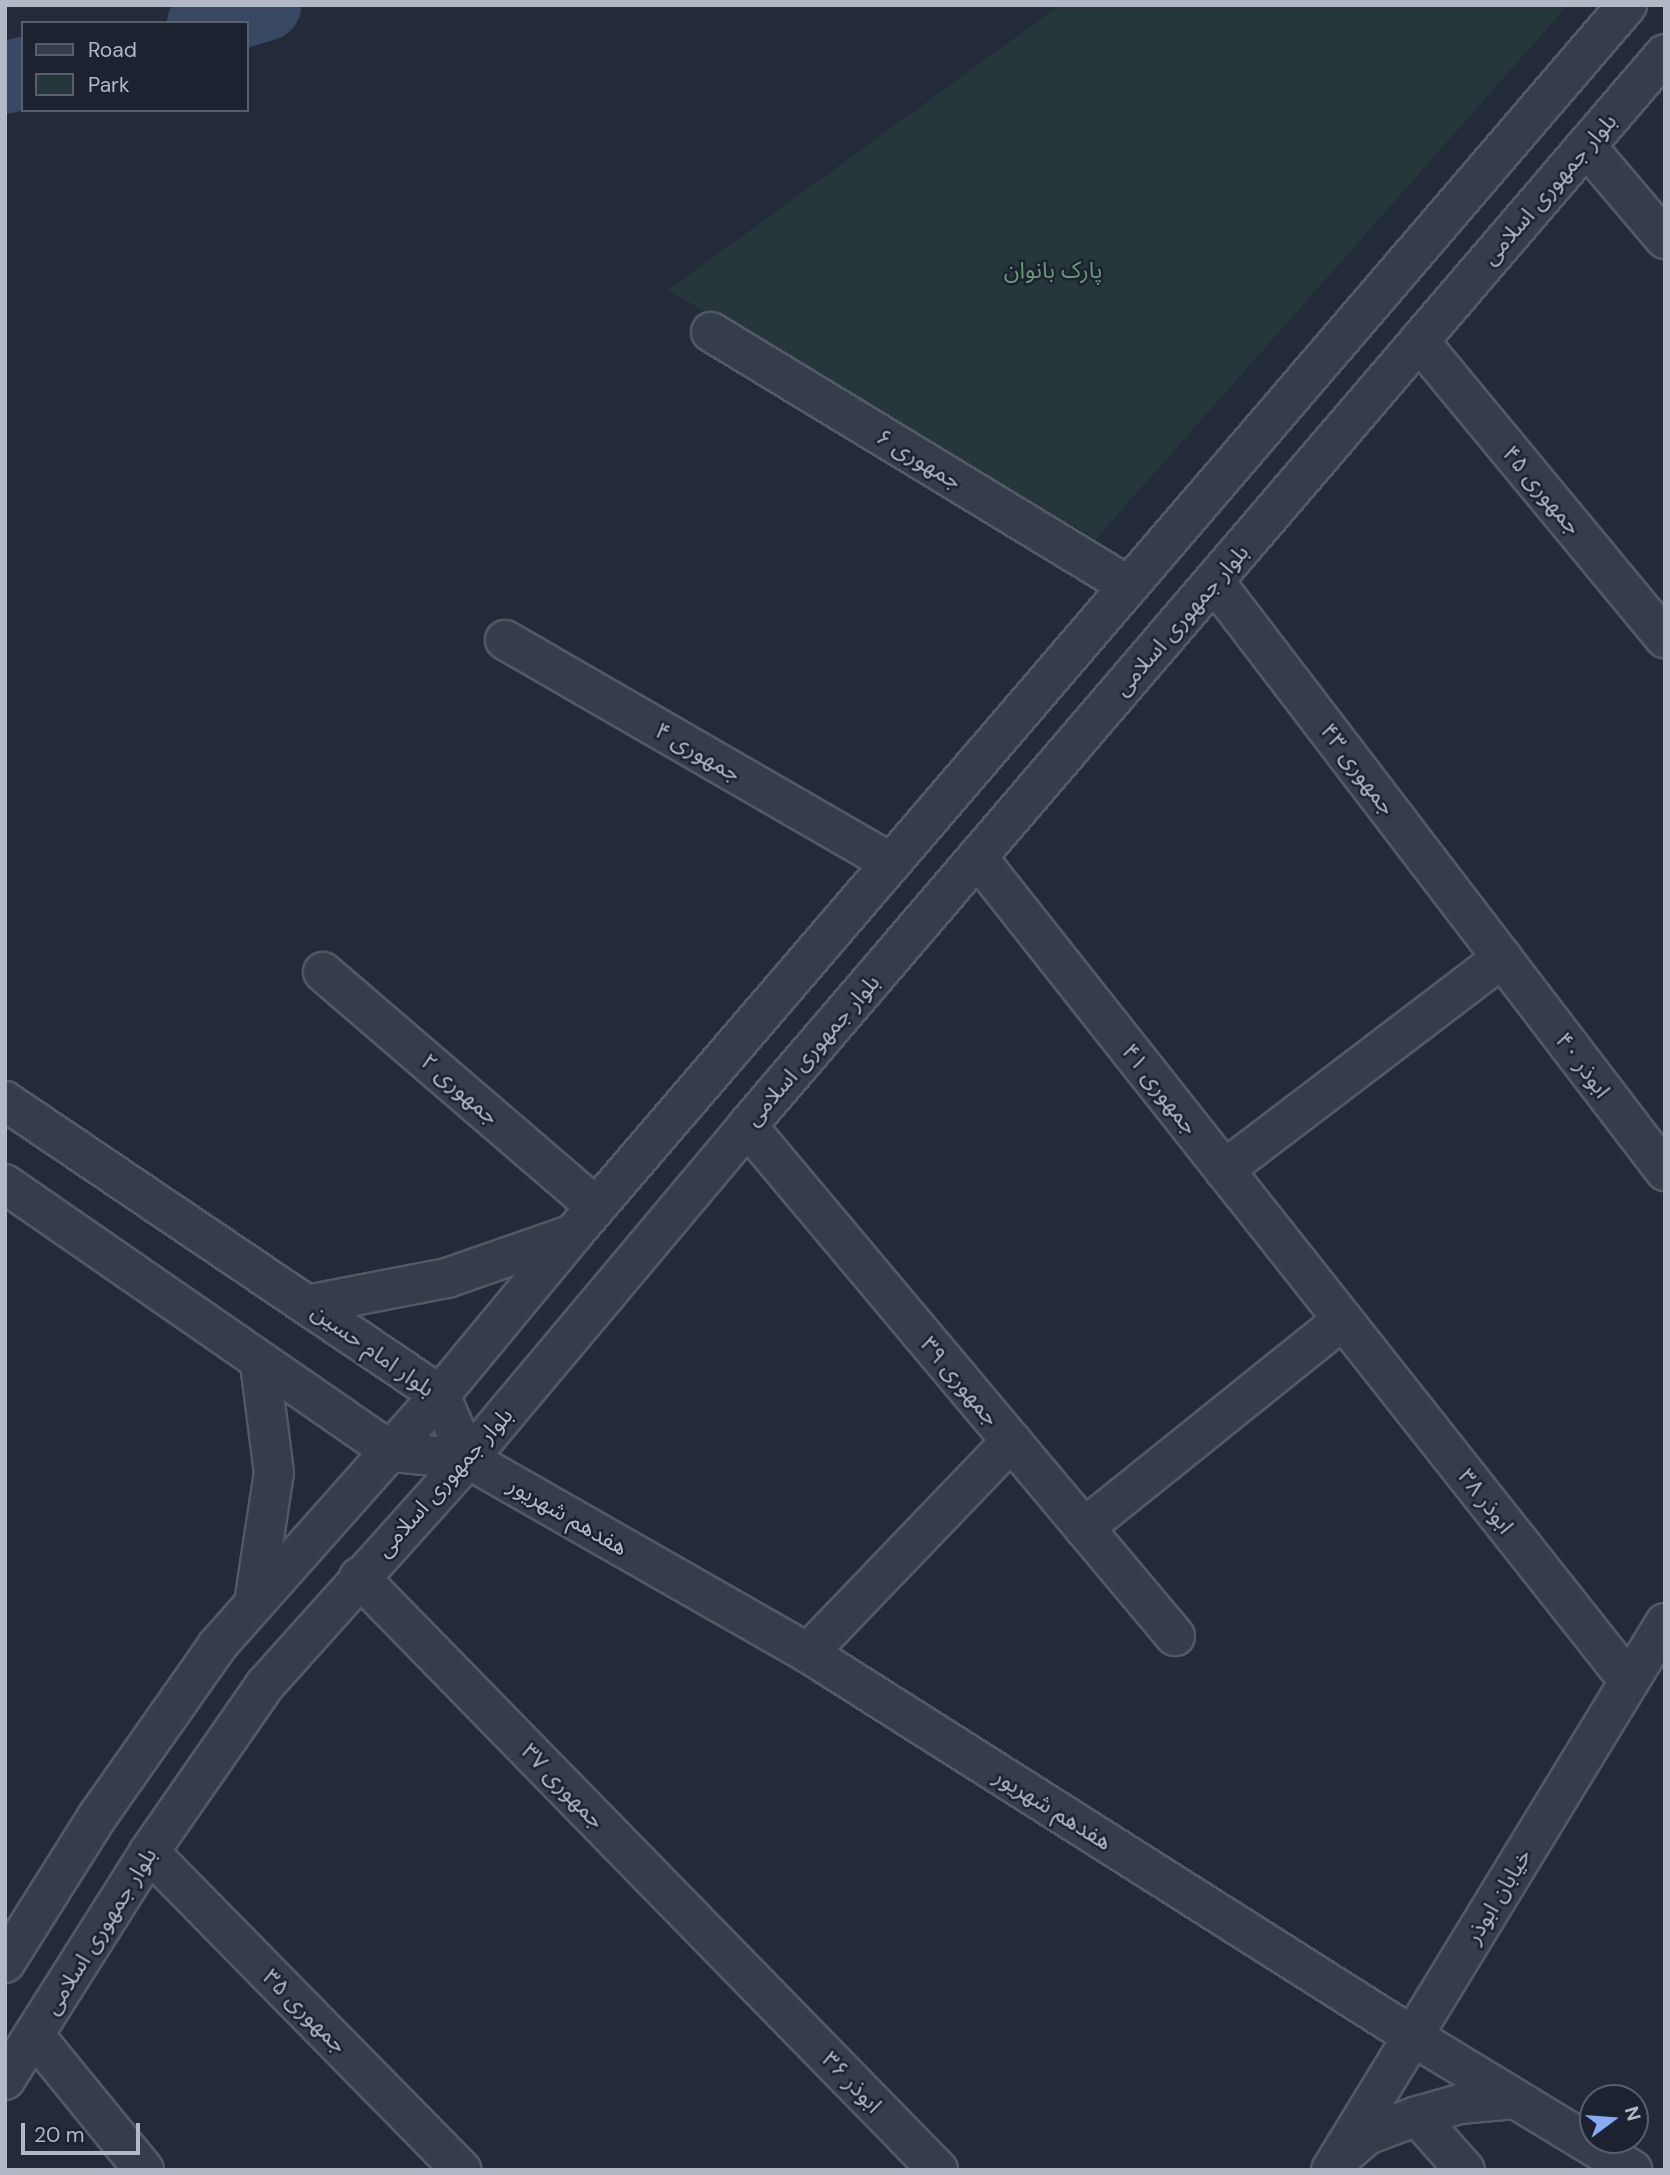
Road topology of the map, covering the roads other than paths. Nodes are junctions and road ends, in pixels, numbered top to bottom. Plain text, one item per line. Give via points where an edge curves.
1 (1626, 5) edge
2 (1665, 54) edge
3 (1586, 146) junction
4 (1665, 239) edge
5 (711, 332) dead end
6 (1419, 341) junction
7 (1214, 581) junction
8 (1128, 586) junction
9 (1665, 638) edge
10 (505, 640) dead end
11 (977, 857) junction
12 (891, 863) junction
13 (1502, 958) junction
14 (323, 972) dead end
15 (5, 1101) edge
16 (747, 1126) junction
17 (1224, 1170) junction
18 (1665, 1171) edge
19 (5, 1184) edge
20 (584, 1220) junction
21 (307, 1305) junction
22 (1343, 1320) junction
23 (260, 1363) junction
24 (440, 1395) junction
25 (1011, 1441) junction
26 (392, 1452) junction
27 (468, 1459) junction
28 (1084, 1528) junction
29 (359, 1577) junction
30 (254, 1603) junction
31 (1665, 1623) edge
32 (1175, 1636) dead end
33 (808, 1653) junction
34 (1629, 1681) junction
35 (149, 1852) junction
36 (5, 1964) edge
37 (766, 1995) joint
38 (34, 2035) junction
39 (1412, 2036) junction
40 (5, 2080) edge
41 (1515, 2099) junction
42 (1417, 2116) junction
43 (1333, 2166) edge
44 (144, 2170) edge
45 (462, 2170) edge
46 (938, 2170) edge
47 (1465, 2170) edge
48 (1632, 2170) edge

1 - 8 street
2 - 3 street, بلوار جمهوری اسلامی
3 - 4 street
3 - 6 street, بلوار جمهوری اسلامی
5 - 8 street, جمهوری ۶
6 - 7 street, بلوار جمهوری اسلامی
6 - 9 street, جمهوری ۴۵
7 - 11 street, بلوار جمهوری اسلامی
7 - 13 street, جمهوری ۴۳
8 - 12 street
10 - 12 street, جمهوری ۴
11 - 16 street, بلوار جمهوری اسلامی
11 - 17 street, جمهوری ۴۱
12 - 20 street
13 - 17 street
13 - 18 street, ابوذر ۴۰
14 - 20 street, جمهوری ۲
15 - 21 street, بلوار امام حسین
16 - 25 street, جمهوری ۳۹
16 - 27 street, بلوار جمهوری اسلامی
17 - 22 street, جمهوری ۴۱
19 - 23 street
20 - 21 street via 447,1278
20 - 24 street
21 - 24 street, بلوار امام حسین
22 - 28 street
22 - 34 street, ابوذر ۳۸
23 - 26 street
23 - 30 street via 274,1473
24 - 26 street
24 - 27 street, بلوار امام حسین
25 - 28 street, جمهوری ۳۹
25 - 33 street
26 - 27 street
26 - 30 street
27 - 29 street, بلوار جمهوری اسلامی
27 - 33 street, هفدهم شهریور
28 - 32 street, جمهوری ۳۹
29 - 35 street, بلوار جمهوری اسلامی via 265,1685
29 - 37 street, جمهوری ۳۷
30 - 36 street via 216,1646 97,1817
31 - 34 street, خیابان ابوذر
33 - 39 street, هفدهم شهریور
34 - 39 street, خیابان ابوذر
35 - 38 street, بلوار جمهوری اسلامی
35 - 45 street, جمهوری ۳۵
37 - 46 street, ابوذر ۳۶
38 - 40 street, بلوار جمهوری اسلامی
38 - 44 street
39 - 41 street, هفدهم شهریور
39 - 43 street, خیابان ابوذر
41 - 42 street via 1461,2104
41 - 48 street, هفدهم شهریور
42 - 43 street via 1367,2135
42 - 47 street

